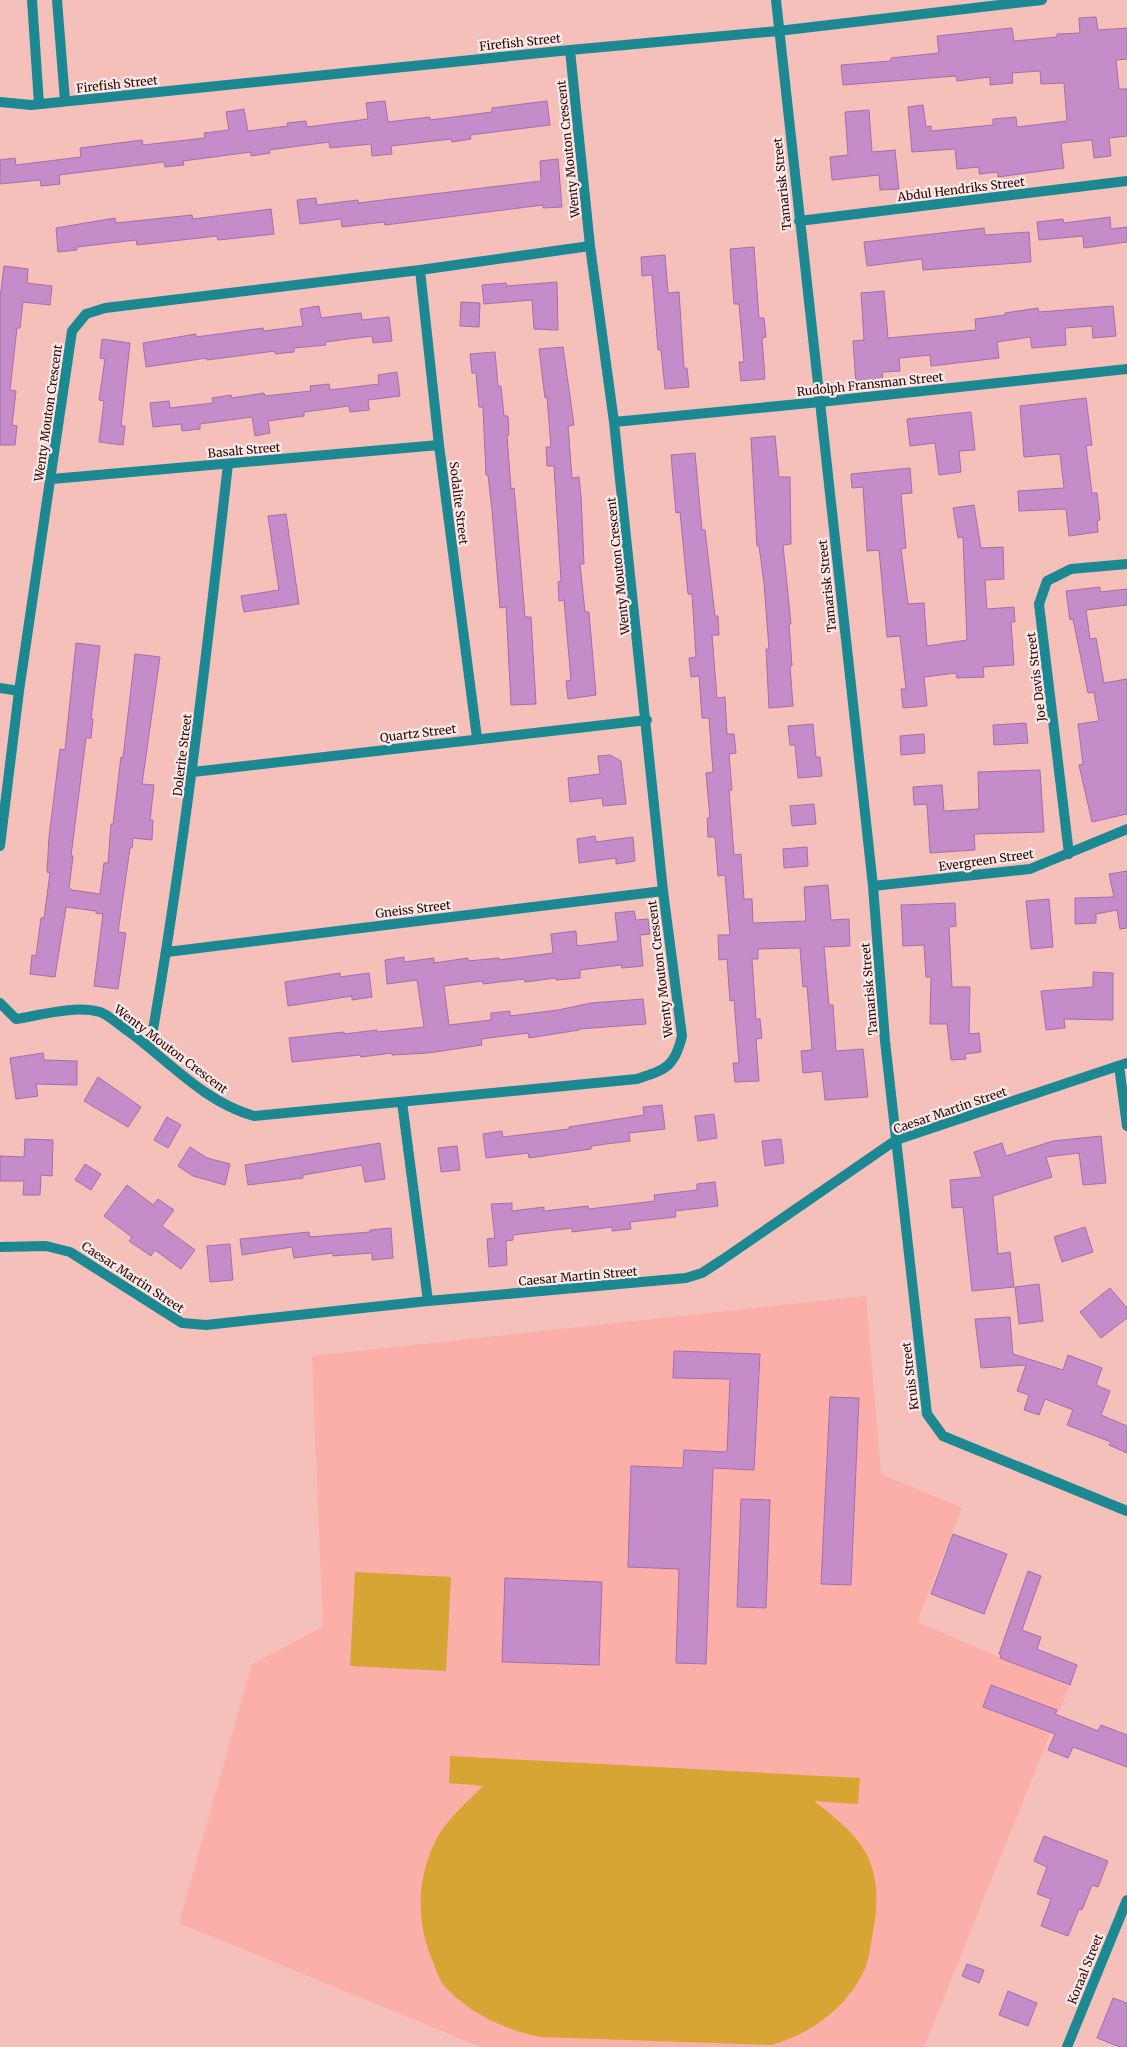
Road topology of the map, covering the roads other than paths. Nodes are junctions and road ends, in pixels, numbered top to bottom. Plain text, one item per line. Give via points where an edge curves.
1 (32, 0) edge
2 (57, 0) edge
3 (776, 0) edge
4 (1042, 0) edge
5 (778, 31) junction
6 (570, 50) junction
7 (0, 102) edge
8 (65, 102) junction
9 (39, 104) junction
10 (1127, 181) edge
11 (799, 221) junction
12 (590, 246) junction
13 (420, 270) junction
14 (1127, 369) edge
15 (820, 402) junction
16 (614, 422) junction
17 (439, 444) junction
18 (228, 464) junction
19 (52, 479) junction
20 (1127, 564) edge
21 (0, 688) edge
22 (19, 692) junction
23 (647, 720) junction
24 (477, 738) junction
25 (193, 772) junction
26 (1127, 829) edge
27 (0, 846) edge
28 (1069, 854) junction
29 (873, 886) junction
30 (663, 891) junction
31 (167, 952) junction
32 (0, 1003) edge
33 (150, 1047) junction
34 (1123, 1065) edge
35 (402, 1102) junction
36 (1127, 1126) edge
37 (896, 1140) junction
38 (0, 1248) edge
39 (428, 1302) junction
40 (1127, 1511) edge
41 (1127, 1900) edge
42 (1124, 1916) edge
43 (1067, 2047) edge

1 - 9 street
2 - 8 street
3 - 5 street, Tamarisk Street
4 - 5 street, Firefish Street
5 - 6 street, Firefish Street
5 - 11 street, Tamarisk Street
6 - 8 street, Firefish Street
6 - 12 street, Wenty Mouton Crescent
7 - 9 street, Firefish Street
8 - 9 street, Firefish Street
10 - 11 street, Abdul Hendriks Street
11 - 15 street, Tamarisk Street
12 - 13 street, Wenty Mouton Crescent
12 - 16 street, Wenty Mouton Crescent
13 - 17 street, Sodalite Street
13 - 19 street, Wenty Mouton Crescent via 105,308 86,314 72,331
14 - 15 street, Rudolph Fransman Street
15 - 16 street, Rudolph Fransman Street
15 - 29 street, Tamarisk Street
16 - 23 street, Wenty Mouton Crescent
17 - 18 street, Basalt Street
17 - 24 street, Sodalite Street
18 - 19 street, Basalt Street
18 - 25 street, Dolerite Street
19 - 22 street, Wenty Mouton Crescent
20 - 28 street, Joe Davis Street via 1070,569 1047,581 1039,604
21 - 22 street
22 - 27 street, Wenty Mouton Crescent
23 - 24 street, Quartz Street
23 - 30 street, Wenty Mouton Crescent
24 - 25 street, Quartz Street
25 - 31 street, Dolerite Street
26 - 28 street, Evergreen Street
28 - 29 street, Evergreen Street via 1030,869
29 - 37 street, Tamarisk Street
30 - 31 street, Gneiss Street
30 - 35 street, Wenty Mouton Crescent via 682,1036 679,1052 663,1071 637,1079
31 - 33 street, Dolerite Street
32 - 33 street, Wenty Mouton Crescent via 16,1019 75,1010 101,1012
33 - 35 street, Wenty Mouton Crescent via 203,1092 234,1110 254,1116
34 - 36 street
34 - 37 street, Caesar Martin Street
35 - 39 street
37 - 39 street, Caesar Martin Street via 702,1273 686,1278
37 - 40 street, Kruis Street via 926,1414 942,1436
38 - 39 street, Caesar Martin Street via 46,1246 70,1252 182,1324 206,1325
41 - 42 street, Koraal Street
42 - 43 street, Koraal Street

